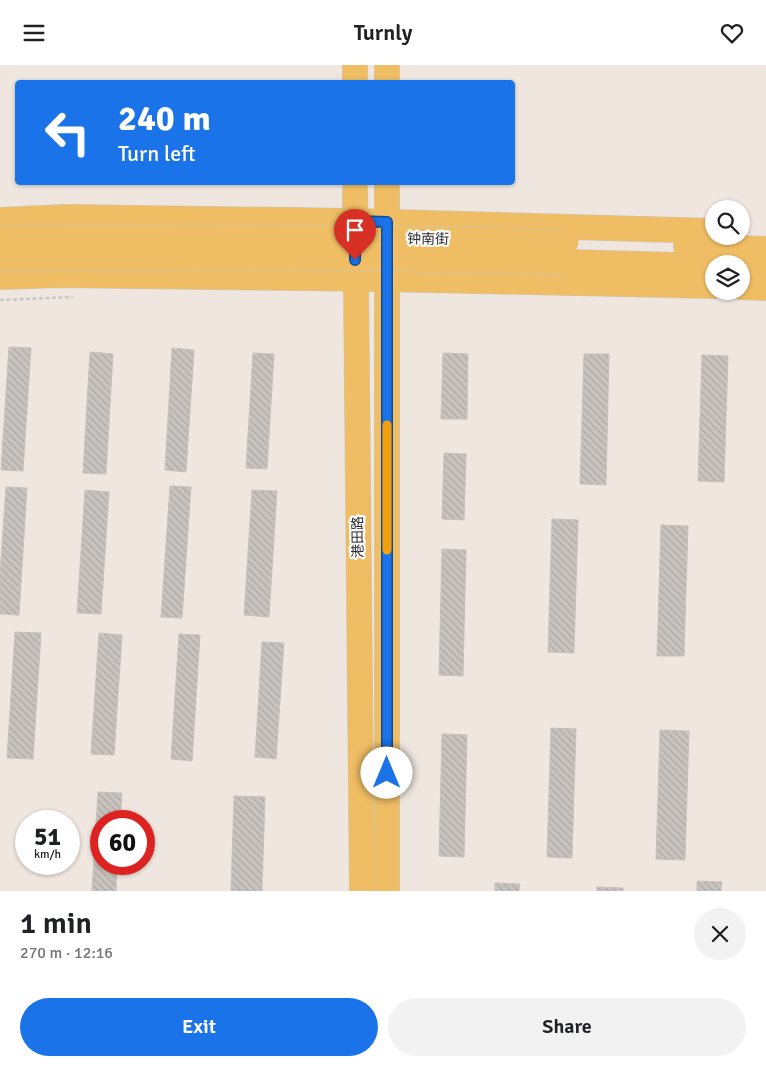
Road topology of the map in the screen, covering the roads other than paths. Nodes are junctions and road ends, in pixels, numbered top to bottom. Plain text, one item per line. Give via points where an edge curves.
1 (355, 65) edge
2 (387, 65) edge
3 (355, 80) edge
4 (387, 80) edge
5 (355, 185) edge
6 (387, 185) edge
7 (0, 220) edge
8 (355, 221) junction
9 (387, 222) junction
10 (705, 231) edge
11 (750, 231) edge
12 (766, 232) edge
13 (0, 239) edge
14 (766, 249) edge
15 (567, 252) junction
16 (0, 257) edge
17 (705, 265) edge
18 (750, 267) edge
19 (766, 267) edge
20 (0, 277) edge
21 (355, 279) junction
22 (386, 279) junction
23 (705, 287) edge
24 (750, 287) edge
25 (766, 288) edge
26 (362, 891) edge
27 (388, 891) edge

1 - 3 main road
2 - 4 main road
5 - 8 main road, 港田路
6 - 9 main road, 港田路
7 - 8 main road via 65,217
8 - 9 main road
8 - 21 main road, 港田路
9 - 10 main road
9 - 22 main road, 港田路
11 - 12 main road
13 - 15 main road, 钟南街, bridge via 293,236
14 - 15 main road, 钟南街
15 - 16 main road, 钟南街, bridge via 292,257
15 - 17 main road, 钟南街
18 - 19 main road
20 - 21 main road
21 - 22 main road
21 - 26 main road, 港田路
22 - 23 main road
22 - 27 main road, 港田路
24 - 25 main road

